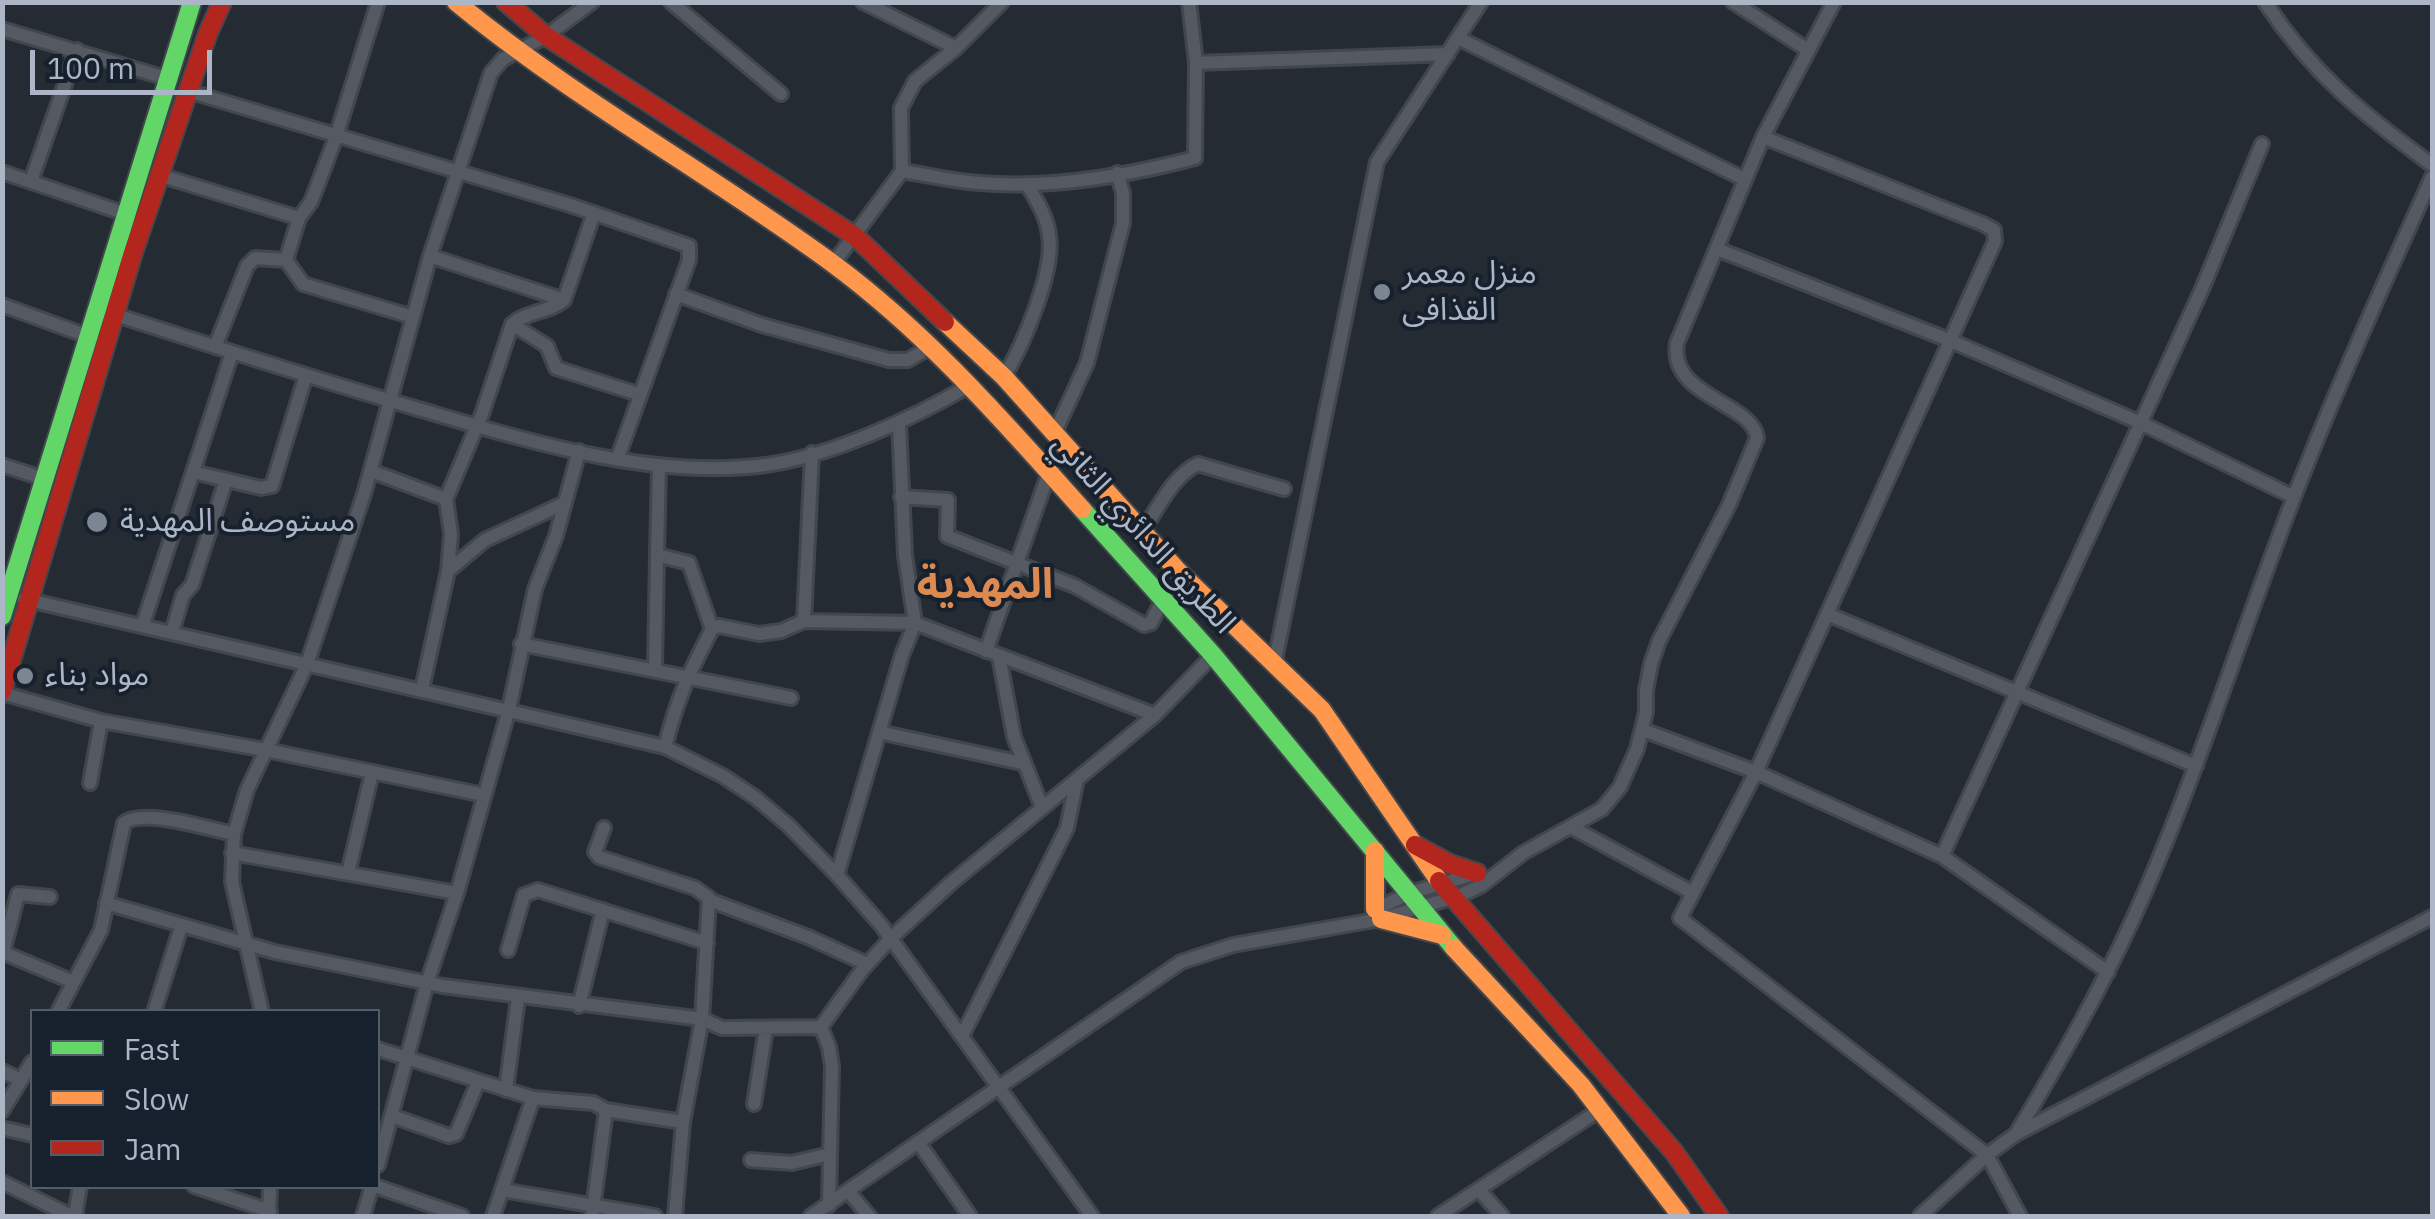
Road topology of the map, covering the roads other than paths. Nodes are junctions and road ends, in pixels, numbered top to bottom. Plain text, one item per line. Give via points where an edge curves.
1 (222, 2) edge
2 (378, 2) edge
3 (456, 2) edge
4 (506, 2) edge
5 (592, 2) edge
6 (671, 2) edge
7 (863, 2) edge
8 (1002, 2) edge
9 (1189, 2) edge
10 (1481, 2) edge
11 (1733, 2) edge
12 (1834, 2) edge
13 (2264, 2) edge
14 (185, 4) edge
15 (2, 29) edge
16 (546, 36) junction
17 (1458, 38) junction
18 (956, 48) junction
19 (77, 50) junction
20 (1808, 50) junction
21 (518, 52) junction
22 (1448, 54) junction
23 (1196, 63) junction
24 (169, 80) junction
25 (188, 90) junction
26 (781, 94) dead end
27 (336, 137) junction
28 (1763, 137) junction
29 (2262, 144) dead end
30 (2432, 165) edge
31 (902, 170) junction
32 (2, 172) edge
33 (459, 173) junction
34 (1117, 173) junction
35 (158, 174) junction
36 (2432, 177) edge
37 (1744, 179) junction
38 (31, 181) junction
39 (1026, 184) junction
40 (594, 213) junction
41 (126, 214) junction
42 (298, 218) junction
43 (856, 238) junction
44 (1717, 249) junction
45 (430, 256) junction
46 (286, 260) junction
47 (834, 264) junction
48 (676, 294) junction
49 (564, 300) junction
50 (3, 306) edge
51 (107, 312) junction
52 (412, 317) junction
53 (512, 324) junction
54 (90, 337) junction
55 (1949, 340) junction
56 (215, 347) junction
57 (930, 347) junction
58 (232, 353) junction
59 (306, 375) junction
60 (1004, 377) junction
61 (970, 385) junction
62 (638, 394) junction
63 (389, 401) junction
64 (2141, 423) junction
65 (899, 424) junction
66 (475, 426) junction
67 (1055, 432) junction
68 (579, 451) junction
69 (812, 453) junction
70 (618, 457) junction
71 (659, 464) junction
72 (2, 465) edge
73 (370, 471) junction
74 (193, 472) junction
75 (1048, 474) junction
76 (45, 478) junction
77 (226, 480) junction
78 (1284, 489) dead end
79 (901, 497) junction
80 (2294, 497) junction
81 (446, 499) junction
82 (565, 503) junction
83 (1142, 532) junction
84 (657, 555) junction
85 (1018, 562) junction
86 (448, 571) junction
87 (6, 593) edge
88 (1163, 599) junction
89 (30, 601) junction
90 (1827, 614) junction
91 (2, 616) edge
92 (804, 621) junction
93 (915, 623) junction
94 (142, 624) junction
95 (712, 630) junction
96 (172, 632) junction
97 (521, 644) junction
98 (992, 654) junction
99 (1213, 655) junction
100 (308, 664) junction
101 (1274, 665) junction
102 (655, 668) junction
103 (686, 676) junction
104 (422, 689) junction
105 (2018, 691) junction
106 (2, 692) edge
107 (790, 698) dead end
108 (509, 709) junction
109 (1155, 715) junction
110 (100, 721) junction
111 (1642, 730) junction
112 (878, 732) junction
113 (664, 746) junction
114 (266, 750) junction
115 (1022, 763) junction
116 (2196, 766) junction
117 (1756, 772) junction
118 (372, 773) junction
119 (1076, 779) junction
120 (90, 783) dead end
121 (484, 794) junction
122 (1042, 807) junction
123 (604, 828) dead end
124 (1573, 828) junction
125 (234, 834) junction
126 (1410, 842) junction
127 (1376, 851) junction
128 (232, 853) junction
129 (1942, 856) junction
130 (1498, 870) junction
131 (348, 873) junction
132 (1476, 873) junction
133 (837, 875) junction
134 (1446, 892) junction
135 (1693, 893) junction
136 (457, 894) junction
137 (50, 897) dead end
138 (709, 900) junction
139 (1416, 900) junction
140 (106, 903) junction
141 (604, 910) junction
142 (1374, 916) junction
143 (2432, 917) edge
144 (181, 927) junction
145 (1442, 935) junction
146 (890, 938) junction
147 (246, 942) junction
148 (707, 943) junction
149 (508, 950) dead end
150 (3, 952) edge
151 (867, 964) junction
152 (2108, 972) junction
153 (71, 981) junction
154 (427, 983) junction
155 (518, 998) junction
156 (579, 1006) junction
157 (59, 1009) edge
158 (155, 1009) edge
159 (261, 1009) edge
160 (702, 1019) junction
161 (820, 1027) junction
162 (766, 1029) junction
163 (962, 1036) junction
164 (380, 1050) edge
165 (408, 1060) junction
166 (30, 1065) edge
167 (2, 1070) edge
168 (20, 1080) junction
169 (478, 1082) junction
170 (999, 1086) junction
171 (506, 1090) junction
172 (533, 1098) junction
173 (754, 1104) dead end
174 (1602, 1109) junction
175 (606, 1110) junction
176 (2, 1111) edge
177 (392, 1116) junction
178 (683, 1122) junction
179 (2, 1128) edge
180 (2016, 1134) junction
181 (30, 1135) edge
182 (918, 1142) junction
183 (830, 1154) junction
184 (1987, 1155) junction
185 (380, 1159) edge
186 (751, 1160) dead end
187 (2, 1182) edge
188 (380, 1188) edge
189 (79, 1189) edge
190 (202, 1189) edge
191 (372, 1189) edge
192 (502, 1190) junction
193 (848, 1191) junction
194 (1480, 1191) junction
195 (828, 1205) junction
196 (592, 1210) edge
197 (270, 1214) edge
198 (1674, 1214) edge
199 (73, 1216) edge
200 (363, 1216) edge
201 (462, 1216) edge
202 (493, 1216) edge
203 (656, 1216) edge
204 (675, 1216) edge
205 (811, 1216) edge
206 (869, 1216) edge
207 (970, 1216) edge
208 (1092, 1216) edge
209 (1438, 1216) edge
210 (1502, 1216) edge
211 (1719, 1216) edge
212 (1920, 1216) edge
213 (2020, 1216) edge

1 - 25 main road
2 - 27 street
3 - 21 main road, الطريق الدائري الثاني
4 - 16 main road, الطريق الدائري الثاني
5 - 16 street
6 - 26 street
7 - 18 street
8 - 18 street
9 - 23 street
10 - 17 street
11 - 20 street
12 - 20 street
13 - 30 street via 2341,95
14 - 24 main road
15 - 19 street
16 - 21 street
16 - 43 main road, الطريق الدائري الثاني
17 - 22 street
17 - 37 street
18 - 31 street via 914,81 904,99
19 - 24 street
19 - 38 street
20 - 28 street
21 - 33 street via 491,73
21 - 47 main road, الطريق الدائري الثاني
22 - 23 street
22 - 101 street via 1378,162
23 - 34 street via 1196,158
24 - 41 main road
25 - 27 street
25 - 35 main road
27 - 33 street
27 - 42 street
28 - 37 street
28 - 55 street via 1994,230 1995,241
29 - 64 street
31 - 39 street
31 - 43 street
32 - 38 street
33 - 40 street
33 - 45 street
34 - 39 street
34 - 67 street via 1123,223 1087,363
35 - 42 street
35 - 51 main road
36 - 80 street
37 - 44 street
38 - 41 street
39 - 60 street via 1049,230 1049,259
40 - 48 street via 689,246
40 - 49 street
41 - 51 main road
42 - 46 street
43 - 47 street
43 - 60 main road, الطريق الدائري الثاني
44 - 55 street
44 - 111 street via 1677,343 1676,363 1752,424 1757,438 1659,641
45 - 49 street
45 - 52 street
46 - 52 street via 302,284
46 - 56 street via 255,258 247,266
47 - 57 main road, الطريق الدائري الثاني
48 - 57 street via 878,358 908,360
48 - 62 street
49 - 53 street
50 - 54 street
51 - 54 main road
51 - 56 street
51 - 89 main road
52 - 63 street
53 - 62 street via 547,346 556,368
53 - 66 street
54 - 76 main road
55 - 64 street
55 - 90 street
56 - 58 street
57 - 61 main road, الطريق الدائري الثاني
58 - 59 street
58 - 74 street
59 - 63 street
59 - 77 street via 272,486
60 - 67 main road, الطريق الدائري الثاني
61 - 65 street
61 - 75 main road, الطريق الدائري الثاني
62 - 70 street
63 - 66 street
63 - 73 street
64 - 80 street
64 - 105 street
65 - 69 street
65 - 79 street
66 - 68 street
66 - 81 street
67 - 83 main road, الطريق الدائري الثاني
68 - 70 street
68 - 82 street
69 - 71 street via 740,467
69 - 92 street
70 - 71 street
71 - 84 street
72 - 76 street
73 - 81 street
73 - 100 street
74 - 77 street
74 - 94 street
75 - 85 street
75 - 88 main road, الطريق الدائري الثاني
76 - 87 main road
77 - 96 street
78 - 83 street via 1198,464
79 - 85 street via 948,500 947,536
79 - 93 street
80 - 116 street
81 - 86 street
82 - 86 street via 485,540
82 - 97 street
83 - 101 main road, الطريق الدائري الثاني
84 - 95 street via 690,563
84 - 102 street
85 - 88 street via 1144,625 1151,624
85 - 98 street
86 - 104 street
87 - 89 street
87 - 91 main road
88 - 99 main road, الطريق الدائري الثاني
89 - 94 street
89 - 106 main road
90 - 105 street
90 - 117 street
92 - 93 street
92 - 95 street via 759,634
93 - 98 street
93 - 112 street
94 - 96 street
95 - 103 street
96 - 100 street
97 - 102 street
97 - 108 street
98 - 109 street
98 - 115 street
99 - 109 street
99 - 127 main road, الطريق الدائري الثاني
100 - 104 street
100 - 114 street
101 - 126 main road, الطريق الدائري الثاني via 1322,710
102 - 103 street
103 - 107 street
103 - 113 street
104 - 108 street
105 - 116 street
105 - 129 street
106 - 110 street
108 - 113 street
108 - 121 street
109 - 119 street
110 - 114 street
110 - 120 street
111 - 117 street
111 - 124 street via 1614,798
112 - 115 street
112 - 133 street
113 - 133 street via 756,798
114 - 118 street
114 - 125 street
115 - 122 street
116 - 152 street
117 - 129 street
117 - 135 street
118 - 121 street
118 - 131 street
119 - 122 street
119 - 163 street via 1067,828
121 - 136 street
122 - 146 street
123 - 138 street via 599,856 695,888
124 - 130 street
124 - 135 street
125 - 128 street
125 - 140 street via 130,818
126 - 132 main road
126 - 134 main road, الطريق الدائري الثاني
127 - 139 main road, الطريق الدائري الثاني
127 - 142 main road
128 - 131 street
128 - 147 street
129 - 152 street
130 - 132 street
130 - 134 street via 1482,885
131 - 136 street
132 - 134 street
133 - 146 street
134 - 139 street
134 - 211 main road, الطريق الدائري الثاني via 1674,1152
135 - 184 street via 1682,922
136 - 154 street
137 - 150 street via 18,894
138 - 148 street
138 - 151 street
139 - 142 street
139 - 145 main road, الطريق الدائري الثاني
140 - 144 street
140 - 153 street via 100,930
141 - 148 street
141 - 149 street via 529,892
141 - 156 street
142 - 145 main road
142 - 170 street via 1181,962
143 - 180 street
144 - 147 street
144 - 158 street
145 - 174 main road, الطريق الدائري الثاني
146 - 151 street
146 - 163 street
147 - 154 street
147 - 159 street
148 - 160 street
150 - 153 street
151 - 161 street
152 - 180 street
153 - 157 street
154 - 155 street
154 - 165 street
155 - 156 street
155 - 171 street
156 - 160 street
160 - 162 street via 722,1028
160 - 178 street
161 - 162 street
161 - 183 street via 831,1055
162 - 173 street
163 - 170 street
164 - 165 street
165 - 169 street
165 - 177 street
166 - 168 street
167 - 168 street
168 - 176 street
169 - 171 street
169 - 177 street via 456,1134
170 - 182 street
170 - 208 street
171 - 172 street
172 - 175 street
172 - 192 street
174 - 194 street
174 - 198 main road, الطريق الدائري الثاني
175 - 178 street
175 - 196 street
177 - 185 street
178 - 204 street
179 - 181 street
180 - 184 street
182 - 193 street
182 - 207 street
183 - 186 street via 792,1163
183 - 195 street
184 - 212 street
184 - 213 street
187 - 199 street
188 - 201 street
189 - 199 street
190 - 197 street
191 - 200 street
192 - 196 street
192 - 202 street
193 - 195 street
193 - 206 street
194 - 209 street
194 - 210 street
195 - 205 street
196 - 203 street

